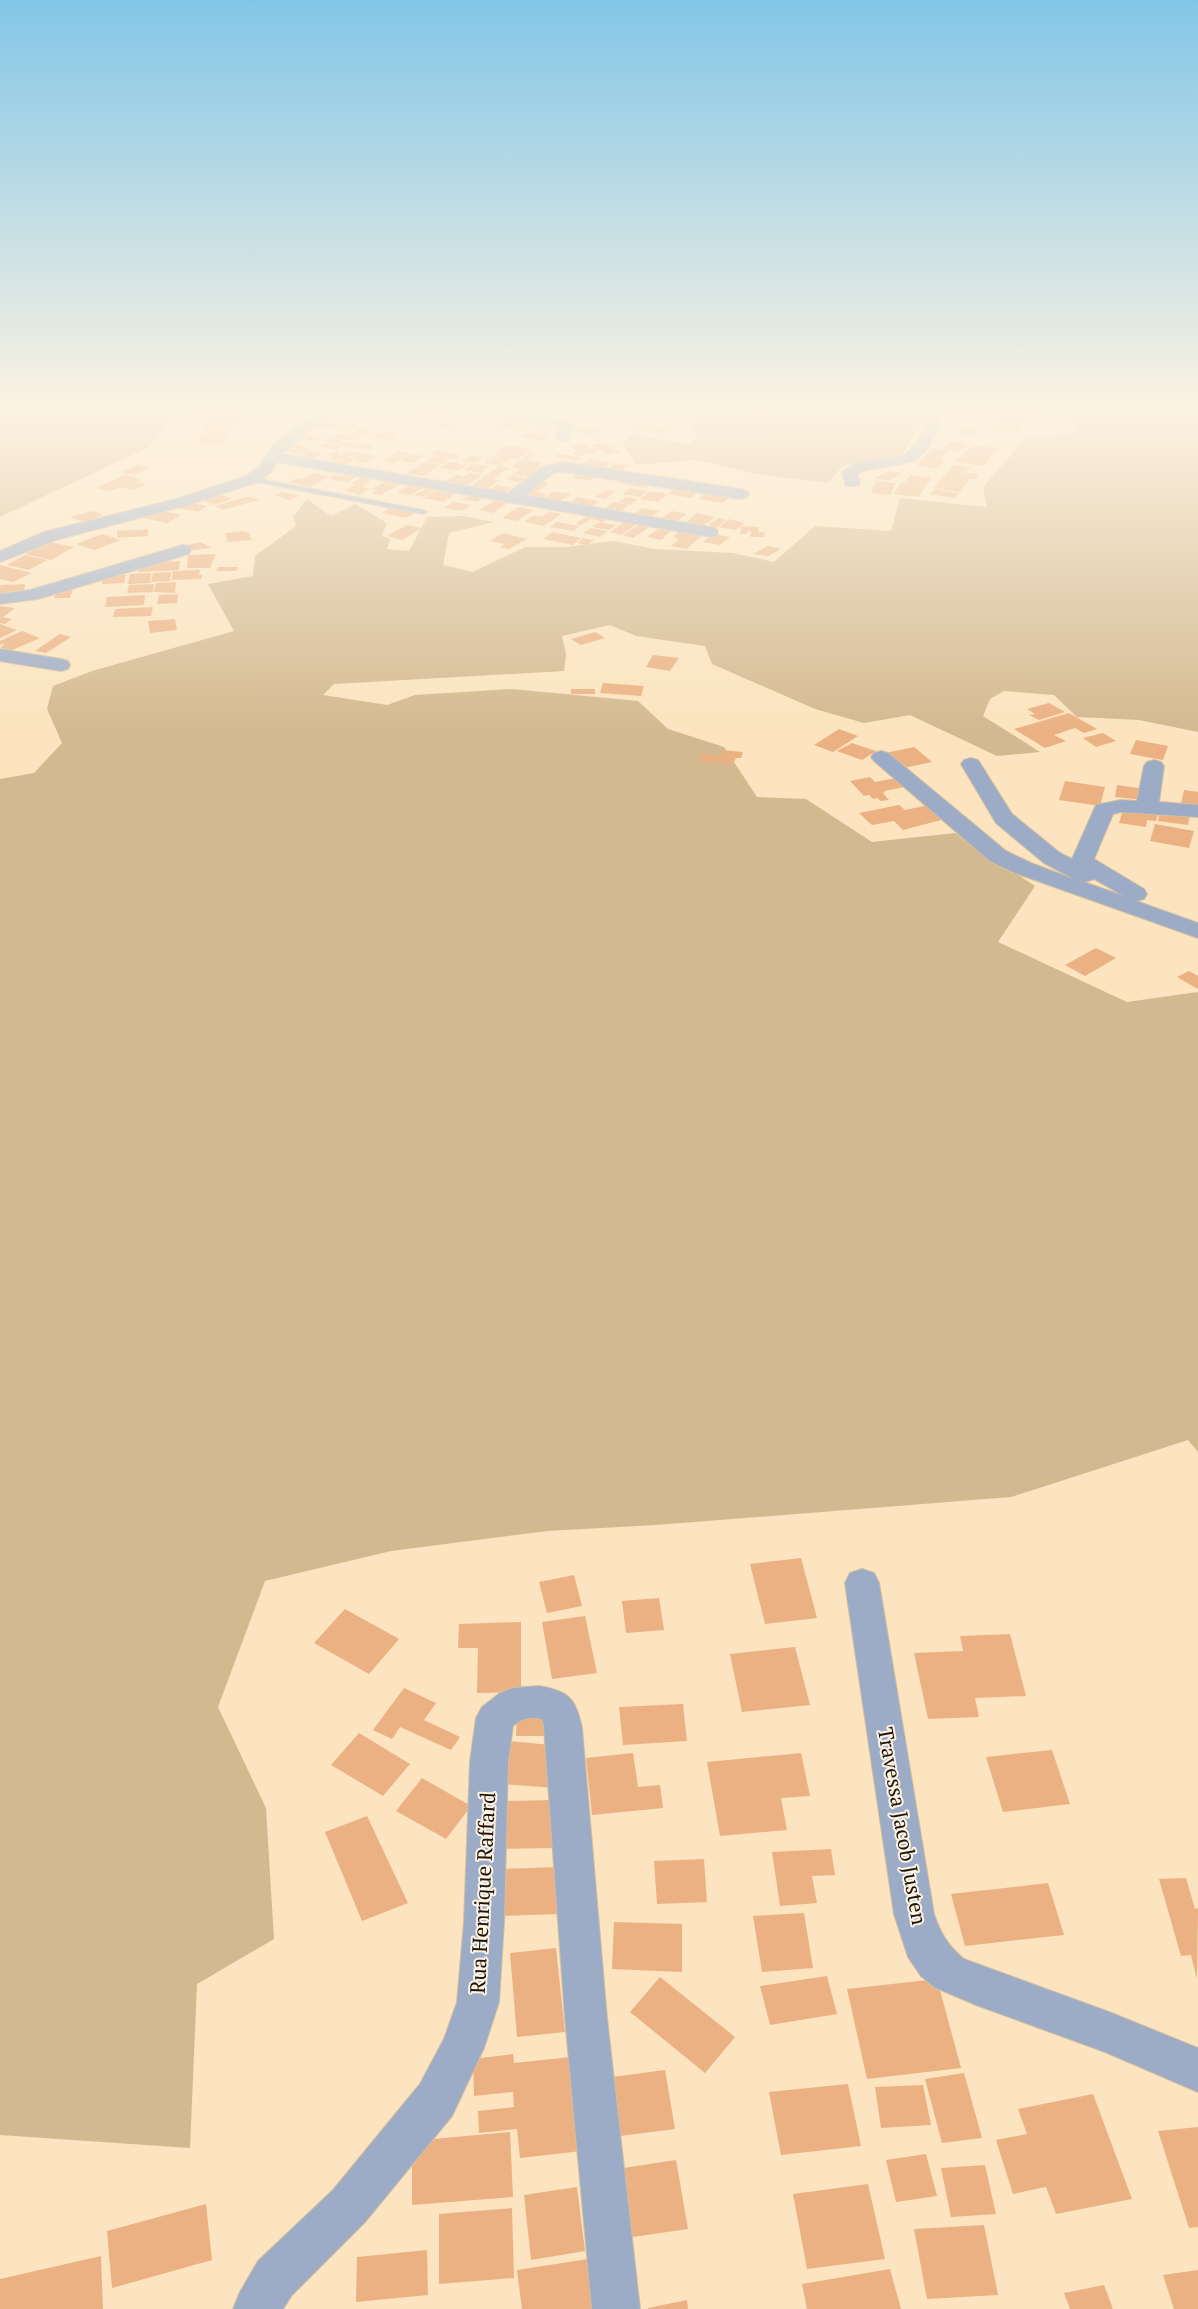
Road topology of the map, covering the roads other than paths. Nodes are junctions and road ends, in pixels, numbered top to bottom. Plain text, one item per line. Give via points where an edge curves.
1 (125, 517) edge
2 (618, 517) edge
3 (710, 532) dead end
4 (182, 554) dead end
5 (0, 558) edge
6 (0, 599) edge
7 (0, 655) edge
8 (61, 665) dead end
9 (881, 757) dead end
10 (971, 764) dead end
11 (1154, 766) dead end
12 (1147, 807) junction
13 (1198, 811) edge
14 (1140, 896) junction
15 (1194, 929) edge
16 (862, 1583) dead end
17 (1198, 2070) edge
18 (257, 2309) edge
19 (616, 2309) edge

1 - 5 street via 50,536
2 - 3 street
4 - 6 street via 152,559 32,595
7 - 8 street
9 - 15 street via 998,856 1023,868
10 - 14 street via 1004,818 1052,858 1094,880
11 - 12 street
12 - 13 street
12 - 14 street via 1114,806 1104,810 1083,856 1089,867
14 - 15 street
16 - 17 street, Travessa Jacob Justen via 914,1914 923,1943 936,1962 949,1973 976,1985
18 - 19 street, Rua Henrique Raffard via 275,2278 349,2206 436,2100 462,2048 478,2002 489,1762 495,1718 514,1704 539,1702 551,1704 560,1712 563,1728 586,2018

